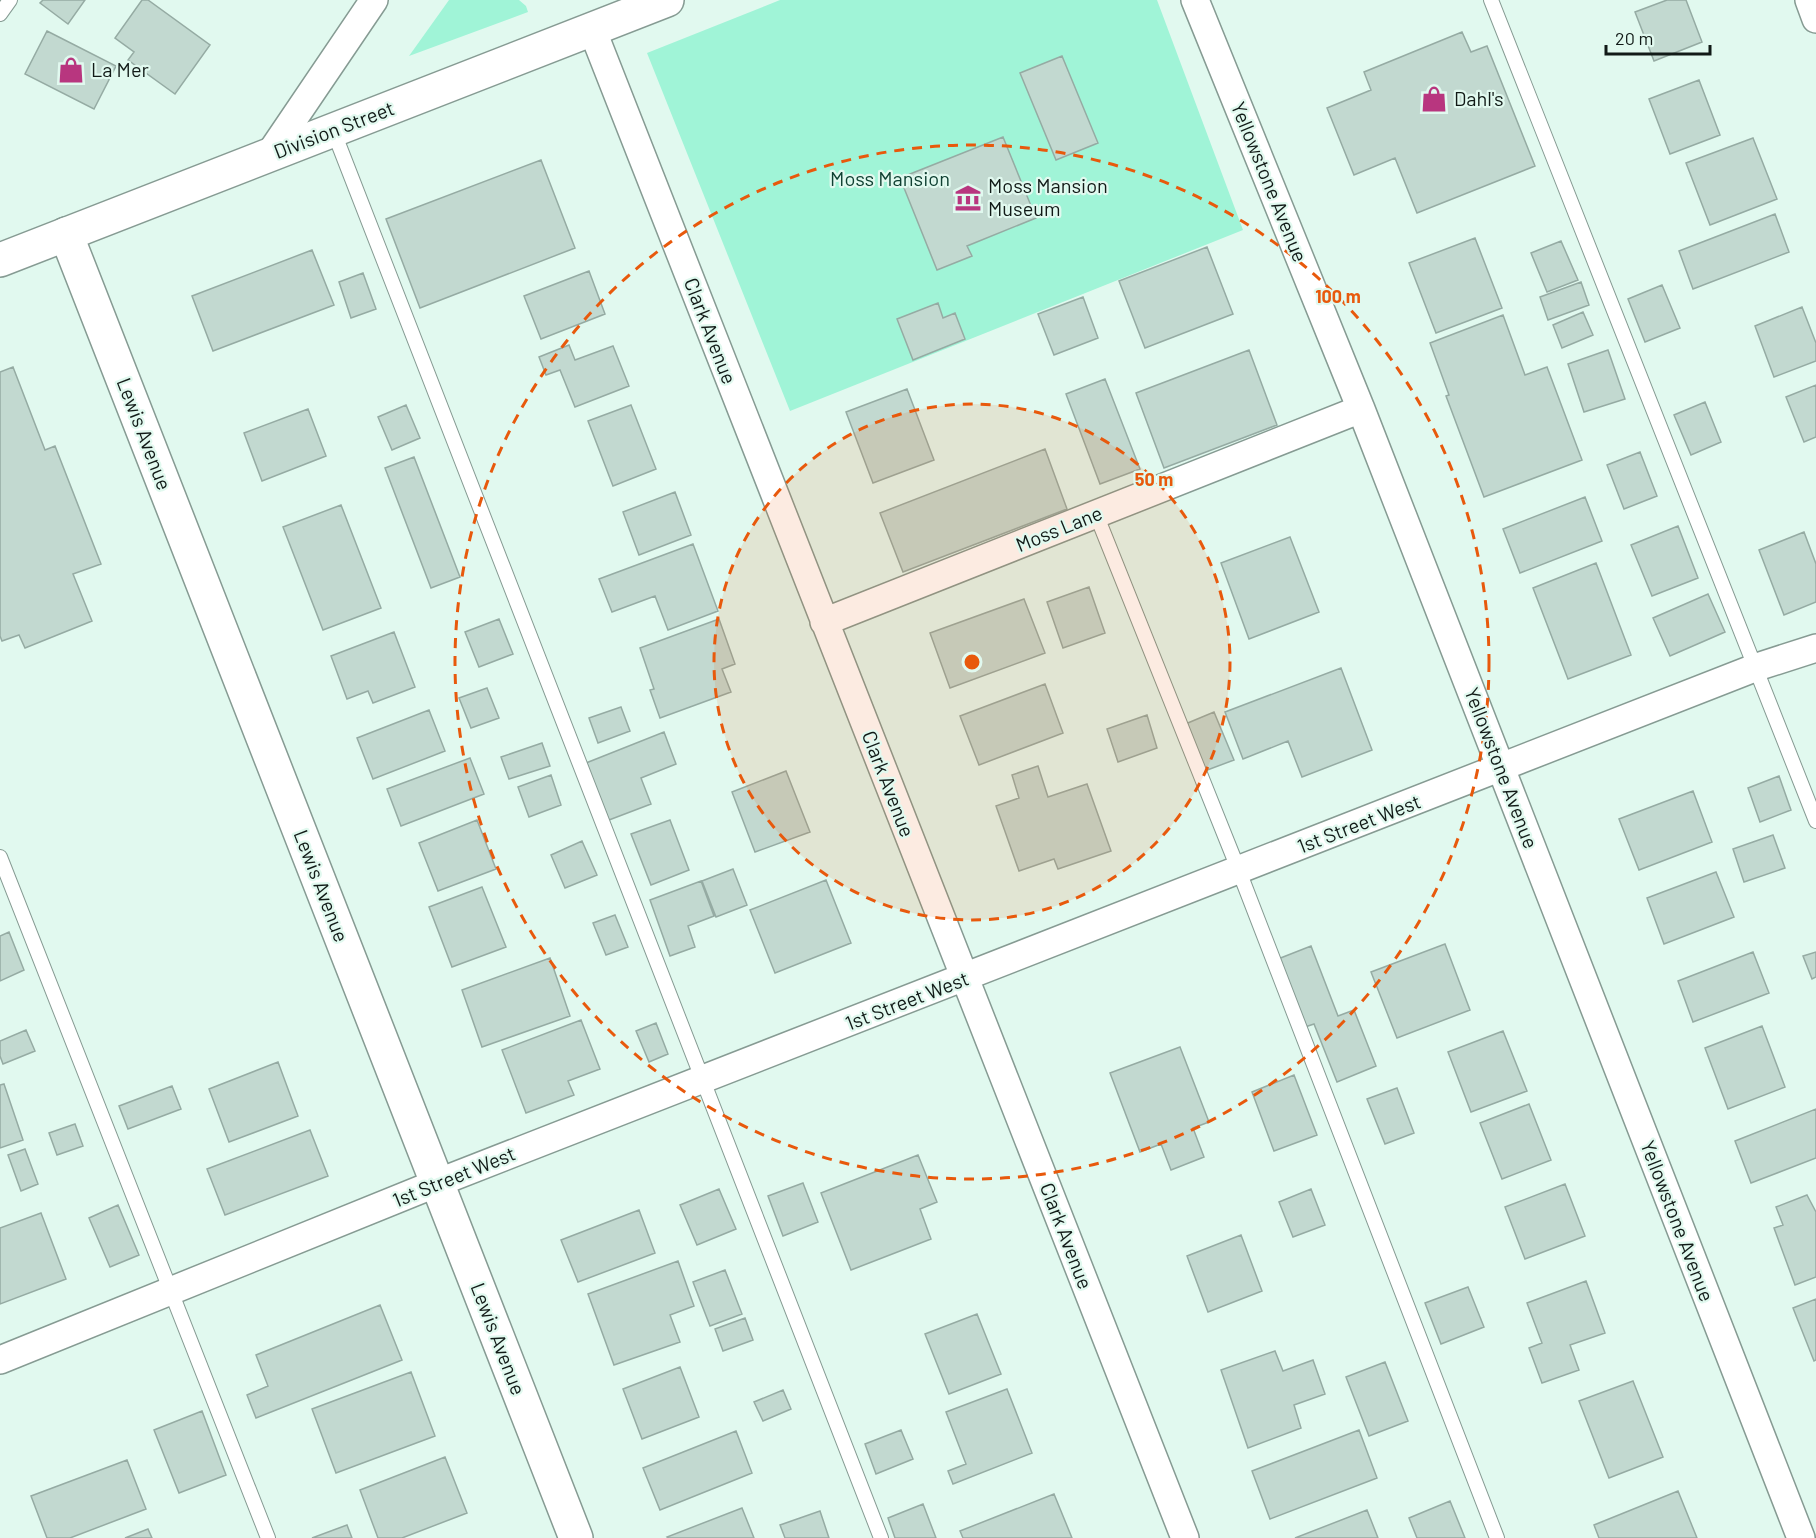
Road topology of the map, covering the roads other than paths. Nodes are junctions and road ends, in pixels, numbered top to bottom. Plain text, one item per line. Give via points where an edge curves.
1 (10, 0) edge
2 (374, 0) edge
3 (1196, 0) edge
4 (1491, 0) edge
5 (1809, 0) edge
6 (660, 1) edge
7 (0, 14) edge
8 (1816, 19) edge
9 (592, 29) junction
10 (333, 130) junction
11 (269, 155) junction
12 (66, 234) junction
13 (0, 260) edge
14 (1361, 409) junction
15 (1096, 514) junction
16 (824, 622) junction
17 (1816, 648) edge
18 (1757, 668) junction
19 (1501, 768) junction
20 (1816, 821) edge
21 (0, 856) edge
22 (1239, 871) junction
23 (965, 979) junction
24 (701, 1081) junction
25 (437, 1183) junction
26 (171, 1290) junction
27 (0, 1360) edge
28 (268, 1538) edge
29 (576, 1538) edge
30 (881, 1538) edge
31 (1185, 1538) edge
32 (1497, 1538) edge
33 (1801, 1538) edge

1 - 7 lane
2 - 11 street
3 - 14 street, Yellowstone Avenue
4 - 18 lane
5 - 8 street
6 - 9 street, Division Street
9 - 10 street, Division Street
9 - 16 street, Clark Avenue
10 - 11 street, Division Street
10 - 24 lane
11 - 12 street, Division Street
12 - 13 street, Division Street
12 - 25 street, Lewis Avenue
14 - 15 street, Moss Lane
14 - 19 street, Yellowstone Avenue
15 - 16 street, Moss Lane
15 - 22 lane
16 - 23 street, Clark Avenue
17 - 18 street, 1st Street West
18 - 19 street, 1st Street West
18 - 20 lane
19 - 22 street, 1st Street West
19 - 33 street, Yellowstone Avenue
21 - 26 lane
22 - 23 street, 1st Street West
22 - 32 lane
23 - 24 street, 1st Street West
23 - 31 street, Clark Avenue
24 - 25 street, 1st Street West
24 - 30 lane
25 - 26 street, 1st Street West
25 - 29 street, Lewis Avenue
26 - 27 street, 1st Street West
26 - 28 lane

